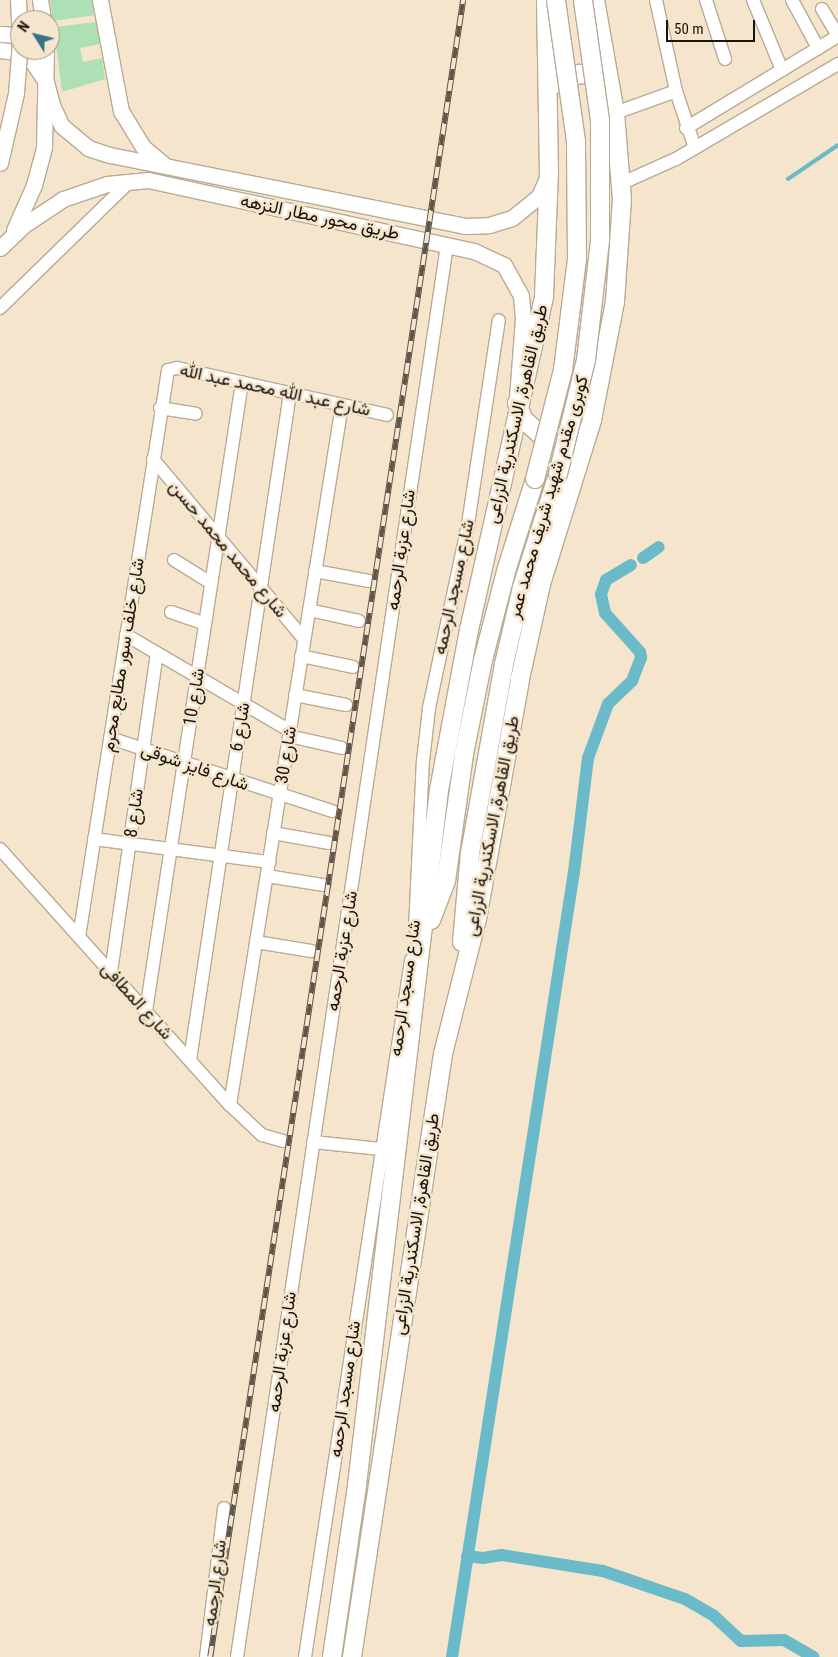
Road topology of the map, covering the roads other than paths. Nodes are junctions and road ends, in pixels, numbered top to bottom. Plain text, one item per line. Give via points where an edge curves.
1 (18, 0) edge
2 (100, 0) edge
3 (546, 0) edge
4 (556, 0) edge
5 (583, 0) edge
6 (595, 0) edge
7 (656, 0) edge
8 (706, 0) edge
9 (752, 0) edge
10 (792, 0) edge
11 (822, 9) dead end
12 (838, 36) edge
13 (818, 48) junction
14 (0, 50) edge
15 (725, 59) dead end
16 (46, 60) edge
17 (838, 64) edge
18 (782, 70) junction
19 (46, 82) junction
20 (610, 88) junction
21 (549, 91) junction
22 (676, 91) junction
23 (615, 112) junction
24 (686, 128) junction
25 (695, 148) junction
26 (0, 163) edge
27 (165, 165) junction
28 (549, 174) junction
29 (130, 181) junction
30 (620, 184) junction
31 (448, 245) junction
32 (2, 247) edge
33 (0, 308) edge
34 (499, 320) dead end
35 (166, 374) joint
36 (242, 382) junction
37 (290, 393) junction
38 (517, 403) junction
39 (342, 405) junction
40 (160, 408) junction
41 (196, 414) dead end
42 (387, 415) dead end
43 (592, 420) junction
44 (153, 459) junction
45 (218, 537) junction
46 (174, 560) dead end
47 (315, 571) junction
48 (369, 581) dead end
49 (211, 583) junction
50 (261, 587) junction
51 (309, 610) junction
52 (171, 612) dead end
53 (360, 621) dead end
54 (205, 624) junction
55 (126, 636) junction
56 (304, 639) junction
57 (157, 653) junction
58 (302, 656) junction
59 (353, 667) dead end
60 (197, 677) junction
61 (295, 695) junction
62 (243, 704) junction
63 (346, 705) dead end
64 (289, 733) junction
65 (110, 738) junction
66 (342, 748) dead end
67 (143, 749) junction
68 (184, 763) junction
69 (232, 779) junction
70 (279, 795) junction
71 (332, 810) dead end
72 (273, 833) junction
73 (94, 839) junction
74 (129, 843) junction
75 (329, 843) dead end
76 (0, 849) edge
77 (171, 849) junction
78 (220, 856) junction
79 (269, 862) junction
80 (267, 876) junction
81 (324, 885) dead end
82 (424, 933) junction
83 (79, 937) junction
84 (256, 942) junction
85 (310, 950) dead end
86 (111, 972) junction
87 (457, 992) junction
88 (146, 1011) junction
89 (190, 1060) junction
90 (230, 1105) junction
91 (283, 1141) dead end
92 (313, 1142) junction
93 (381, 1149) junction
94 (224, 1508) dead end
95 (206, 1657) edge
96 (237, 1657) edge
97 (305, 1657) edge
98 (332, 1657) edge
99 (352, 1657) edge

1 - 26 main road, bridge via 20,41 16,93
2 - 27 main road via 121,111 143,147
3 - 21 highway, طريق القاهرة, الاسكندرية الزراعى
4 - 82 highway, كوبرى مقدم شهيد شريف محمد عمر, bridge via 576,141 578,239 574,296 563,370 483,660 464,754 446,881
5 - 87 highway, كوبرى مقدم شهيد شريف محمد عمر, bridge via 600,120 600,240 586,360 558,474 525,577 504,664 470,854
6 - 20 highway, طريق القاهرة, الاسكندرية الزراعى
7 - 22 street
8 - 15 street
9 - 18 street
10 - 13 street
11 - 12 street
12 - 13 street
13 - 18 street
14 - 19 main road via 25,56
16 - 19 main road
17 - 25 street
18 - 24 street
19 - 27 main road, طريق محور مطار النزهه via 56,116 78,142 104,153
19 - 32 main road via 46,127 40,166 27,204
20 - 21 highway via 591,75 579,74 557,82
20 - 23 highway, طريق القاهرة, الاسكندرية الزراعى
21 - 28 highway, طريق القاهرة, الاسكندرية الزراعى
22 - 23 street
22 - 24 street
23 - 30 highway, طريق القاهرة, الاسكندرية الزراعى
24 - 25 street
25 - 30 street
27 - 28 main road, طريق محور مطار النزهه via 465,226 500,222 522,212 539,196
28 - 38 highway, طريق القاهرة, الاسكندرية الزراعى via 544,296 534,351
29 - 31 main road, طريق محور مطار النزهه via 166,183
29 - 32 main road, طريق محور مطار النزهه via 92,188 63,199 43,211
29 - 33 street
30 - 43 highway, طريق القاهرة, الاسكندرية الزراعى via 615,302
31 - 38 main road, طريق محور مطار النزهه via 494,259 504,265 518,285 523,318
31 - 92 street, شارع عزبة الرحمه
34 - 93 street, شارع مسجد الرحمه via 468,524 429,708 423,761 415,931
35 - 36 street, شارع عبد الله محمد عبد الله via 174,367
35 - 40 street, شارع خلف سور مطابع محرم
36 - 37 street, شارع عبد الله محمد عبد الله
36 - 45 street, شارع 10
37 - 39 street, شارع عبد الله محمد عبد الله
37 - 50 street, شارع 6
38 - 43 highway via 528,426 549,438 574,436
38 - 82 highway, طريق القاهرة, الاسكندرية الزراعى via 439,790
39 - 42 street, شارع عبد الله محمد عبد الله
39 - 47 street, شارع 30
40 - 41 street
40 - 44 street, شارع خلف سور مطابع محرم
43 - 87 highway, طريق القاهرة, الاسكندرية الزراعى via 541,584 476,919
44 - 45 street, شارع محمد محمد حسن
44 - 55 street, شارع خلف سور مطابع محرم
45 - 49 street, شارع 10
45 - 50 street, شارع محمد محمد حسن
46 - 49 street
47 - 48 street
47 - 51 street, شارع 30
49 - 54 street, شارع 10
50 - 56 street, شارع محمد محمد حسن
50 - 62 street, شارع 6
51 - 53 street
51 - 56 street, شارع 30
52 - 54 street
54 - 60 street, شارع 10
55 - 57 street
55 - 65 street, شارع خلف سور مطابع محرم
56 - 58 street, شارع 30
57 - 60 street
57 - 67 street, شارع 8
58 - 59 street
58 - 61 street, شارع 30
60 - 62 street
60 - 68 street, شارع 10
61 - 63 street
61 - 64 street, شارع 30
62 - 64 street
62 - 69 street, شارع 6
64 - 66 street
64 - 70 street, شارع 30
65 - 67 street, شارع فايز شوقى
65 - 73 street, شارع خلف سور مطابع محرم
67 - 68 street, شارع فايز شوقى
67 - 74 street, شارع 8
68 - 69 street, شارع فايز شوقى
68 - 77 street, شارع 10
69 - 70 street, شارع فايز شوقى
69 - 78 street, شارع 6
70 - 71 street, شارع فايز شوقى
70 - 72 street, شارع 30
72 - 75 street
72 - 79 street, شارع 30
73 - 74 street
73 - 83 street, شارع خلف سور مطابع محرم
74 - 77 street
74 - 86 street, شارع 8
76 - 83 street, شارع المطافى
77 - 78 street
77 - 88 street, شارع 10
78 - 79 street
78 - 89 street, شارع 6
79 - 80 street, شارع 30
80 - 81 street
80 - 84 street, شارع 30
82 - 98 highway, طريق القاهرة, الاسكندرية الزراعى via 357,1485
83 - 86 street, شارع المطافى
84 - 85 street
84 - 90 street, شارع 30
86 - 88 street, شارع المطافى
87 - 99 highway, طريق القاهرة, الاسكندرية الزراعى via 442,1054
88 - 89 street, شارع المطافى
89 - 90 street, شارع المطافى
90 - 91 street, شارع المطافى via 262,1135
92 - 93 street
92 - 96 street, شارع عزبة الرحمه
93 - 97 street, شارع مسجد الرحمه
94 - 95 street, شارع الرحمه

